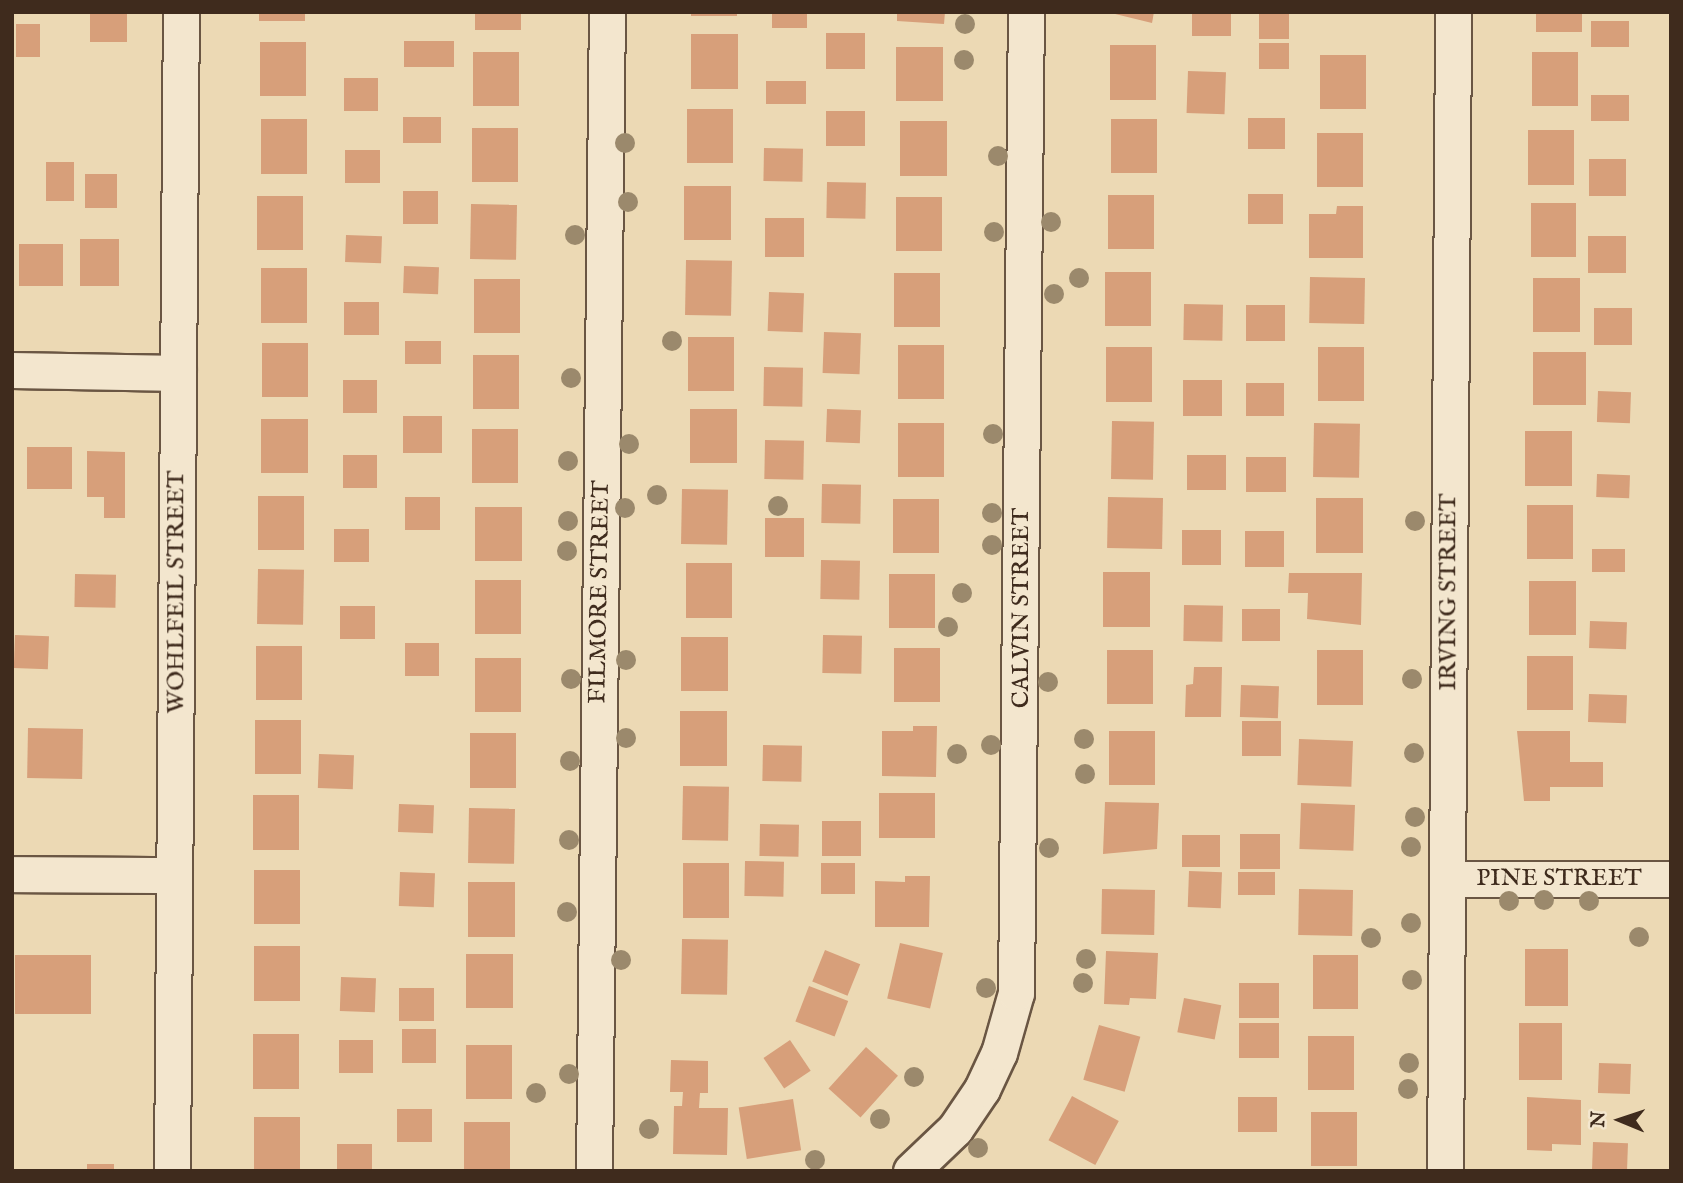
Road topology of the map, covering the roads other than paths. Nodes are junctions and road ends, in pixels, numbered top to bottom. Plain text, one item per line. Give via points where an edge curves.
1 (181, 12) edge
2 (607, 12) edge
3 (1027, 12) edge
4 (1453, 12) edge
5 (12, 370) edge
6 (178, 373) junction
7 (12, 874) edge
8 (174, 875) junction
9 (1447, 879) junction
10 (1671, 879) edge
11 (172, 1171) edge
12 (594, 1171) edge
13 (912, 1171) edge
14 (1445, 1171) edge

1 - 6 street, WOHLFEIL STREET
2 - 12 street, FILMORE STREET
3 - 13 street, CALVIN STREET via 1016,993 999,1053 982,1089 955,1129
4 - 9 street, IRVING STREET
5 - 6 street
6 - 8 street, WOHLFEIL STREET
7 - 8 street
8 - 11 street, WOHLFEIL STREET
9 - 10 street, PINE STREET
9 - 14 street, IRVING STREET

